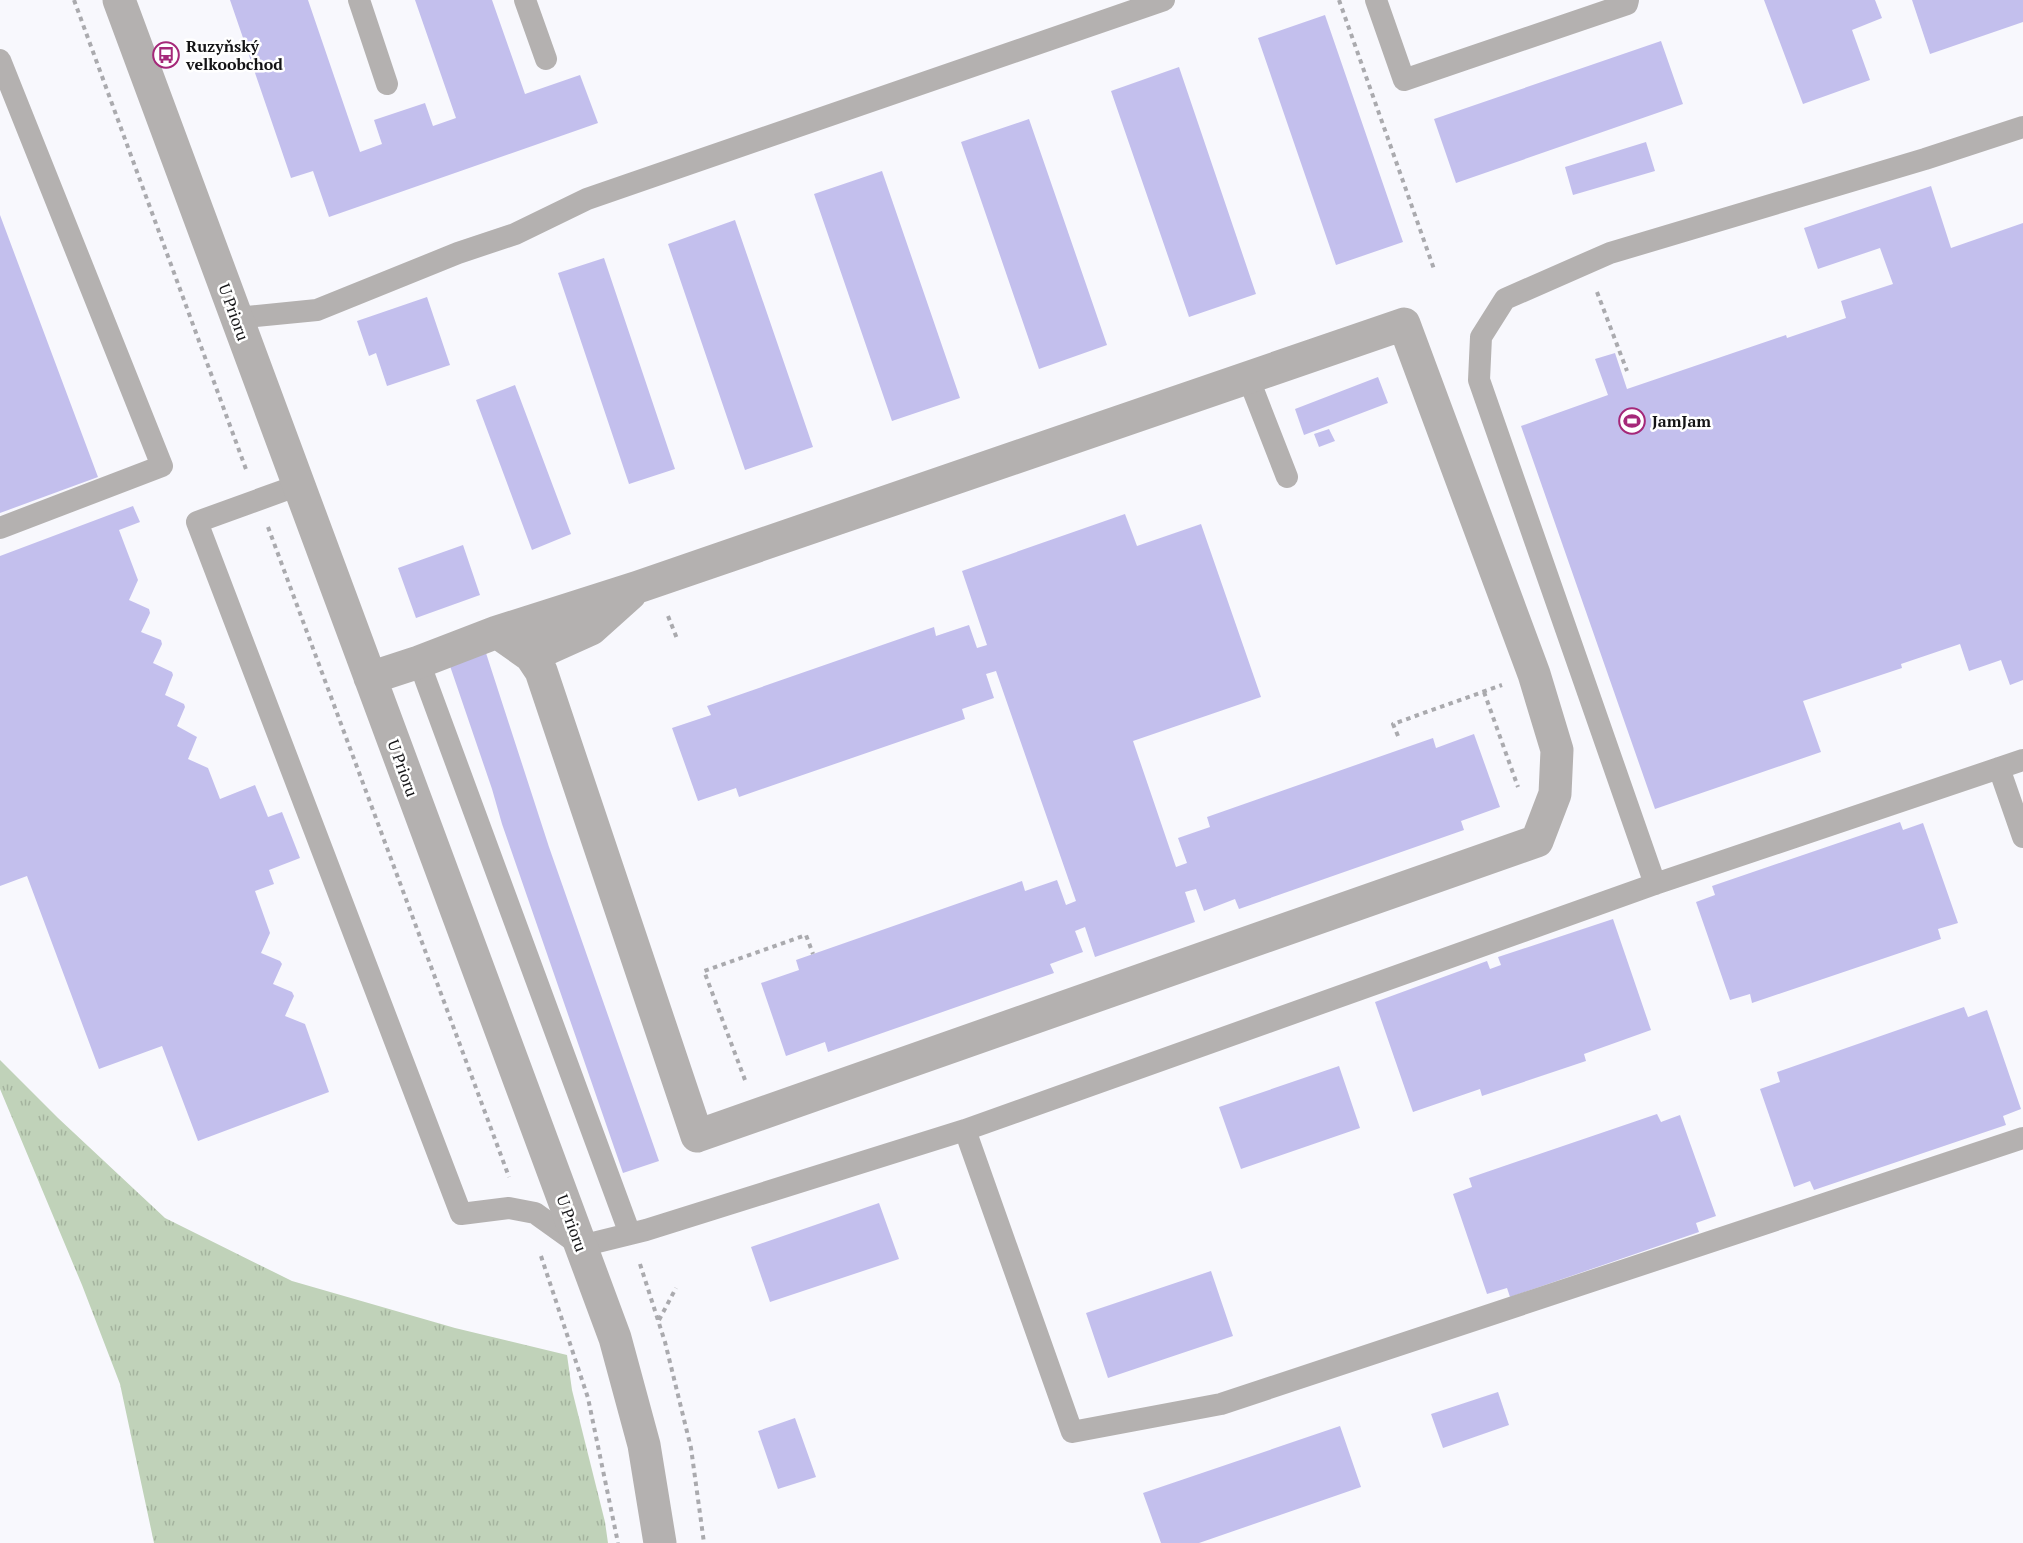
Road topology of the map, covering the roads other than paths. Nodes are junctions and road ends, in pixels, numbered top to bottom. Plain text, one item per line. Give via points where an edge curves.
1 (119, 0) edge
2 (359, 0) edge
3 (525, 0) edge
4 (1164, 0) edge
5 (1376, 0) edge
6 (1628, 0) edge
7 (546, 59) dead end
8 (0, 60) edge
9 (387, 84) dead end
10 (2023, 127) edge
11 (237, 318) junction
12 (1248, 377) junction
13 (1287, 477) dead end
14 (299, 485) junction
15 (0, 528) edge
16 (638, 587) junction
17 (496, 632) junction
18 (531, 656) junction
19 (419, 662) junction
20 (370, 678) junction
21 (2023, 760) edge
22 (1999, 768) junction
23 (2023, 837) edge
24 (1655, 884) junction
25 (965, 1130) junction
26 (2023, 1138) edge
27 (630, 1234) junction
28 (581, 1246) junction
29 (660, 1543) edge

1 - 11 street, U Prioru
2 - 9 lane
3 - 7 lane
4 - 11 lane via 587,199 515,234 317,310
5 - 6 lane via 1404,80 1627,4
8 - 15 lane via 162,466
10 - 24 lane via 1610,253 1505,299 1481,338 1479,380
11 - 14 street, U Prioru
12 - 13 lane
12 - 16 street
12 - 18 street via 1404,324 1534,674 1557,750 1555,794 1537,841 697,1136 541,671
14 - 20 street, U Prioru
14 - 28 lane via 197,522 461,1214 509,1208 535,1213
16 - 17 street
16 - 18 street via 591,629
17 - 18 street
17 - 19 street
19 - 20 street
19 - 27 lane
20 - 28 street, U Prioru
21 - 22 lane
22 - 23 lane
22 - 24 lane
24 - 25 lane
25 - 26 lane via 1072,1432 1221,1404
25 - 27 lane
27 - 28 lane
28 - 29 street, U Prioru via 615,1338 641,1434

